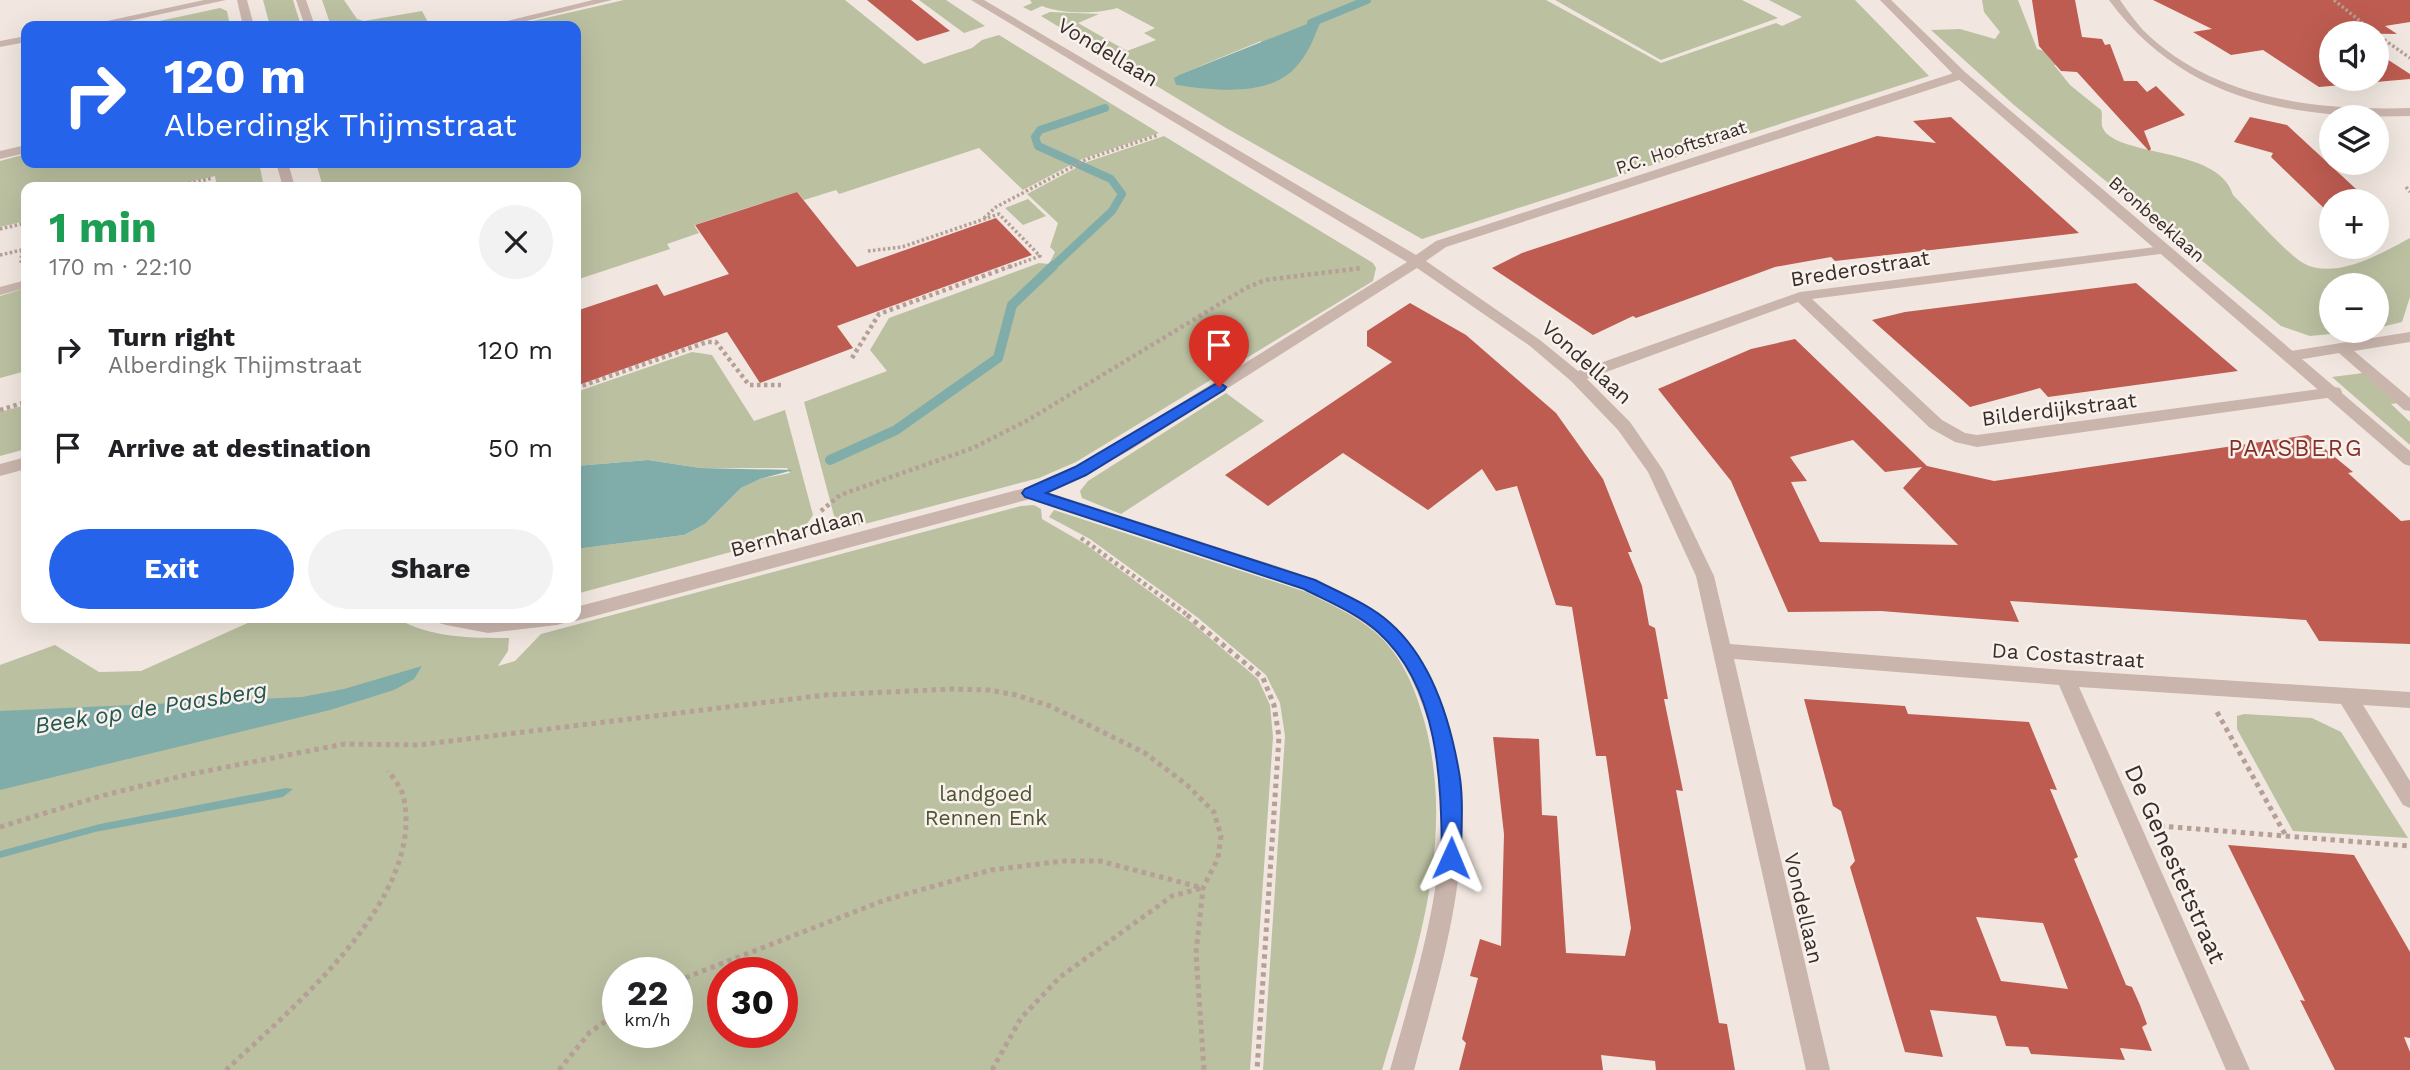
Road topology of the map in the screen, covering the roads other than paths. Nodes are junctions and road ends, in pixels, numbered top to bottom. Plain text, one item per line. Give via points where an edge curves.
1 (221, 0) edge
2 (242, 0) edge
3 (301, 0) edge
4 (607, 0) edge
5 (976, 0) edge
6 (1885, 0) edge
7 (2114, 0) edge
8 (115, 21) edge
9 (248, 21) edge
10 (308, 21) edge
11 (514, 21) edge
12 (21, 40) edge
13 (0, 44) edge
14 (1961, 75) junction
15 (2410, 112) edge
16 (21, 150) edge
17 (0, 155) edge
18 (2163, 250) junction
19 (1416, 261) junction
20 (1400, 273) joint
21 (21, 285) edge
22 (0, 291) edge
23 (1800, 296) junction
24 (2410, 337) edge
25 (2343, 349) junction
26 (2291, 356) junction
27 (1576, 377) junction
28 (2334, 392) junction
29 (2410, 406) edge
30 (2410, 460) edge
31 (21, 464) edge
32 (0, 470) edge
33 (1030, 493) junction
34 (581, 613) edge
35 (472, 623) edge
36 (514, 623) edge
37 (1722, 651) junction
38 (2065, 678) junction
39 (2347, 696) junction
40 (2410, 700) edge
41 (2410, 799) edge
42 (1402, 1070) edge
43 (1818, 1070) edge
44 (2238, 1070) edge

1 - 8 street
2 - 9 street
3 - 10 street
4 - 11 street
5 - 19 street, Vondellaan
6 - 14 street, Bronbeeklaan
7 - 15 street via 2160,51 2221,83 2317,108
12 - 13 street
14 - 18 street, Bronbeeklaan
14 - 19 street, P.C. Hooftstraat via 1492,226 1441,244
16 - 17 street
18 - 23 street, Brederostraat
18 - 26 street, Bronbeeklaan
19 - 20 street, P.C. Hooftstraat
19 - 27 street, Vondellaan
20 - 33 street, Bernhardlaan via 1126,445
21 - 22 street
23 - 27 street, Brederostraat
23 - 28 street, Bilderdijkstraat via 1936,424 1977,441
24 - 25 street
25 - 26 street
25 - 29 street
26 - 28 street, Bronbeeklaan
27 - 37 street, Vondellaan via 1624,426 1655,470 1705,576
28 - 30 street, Bronbeeklaan
31 - 32 street
33 - 34 street, Bernhardlaan
33 - 42 street via 1310,584 1383,627 1408,654 1427,690 1443,738 1452,813 1443,911
35 - 36 street
37 - 38 street, Da Costastraat
37 - 43 street, Vondellaan
38 - 39 street, Da Costastraat
38 - 44 street, De Genestetstraat
39 - 40 street, Da Costastraat
39 - 41 street

